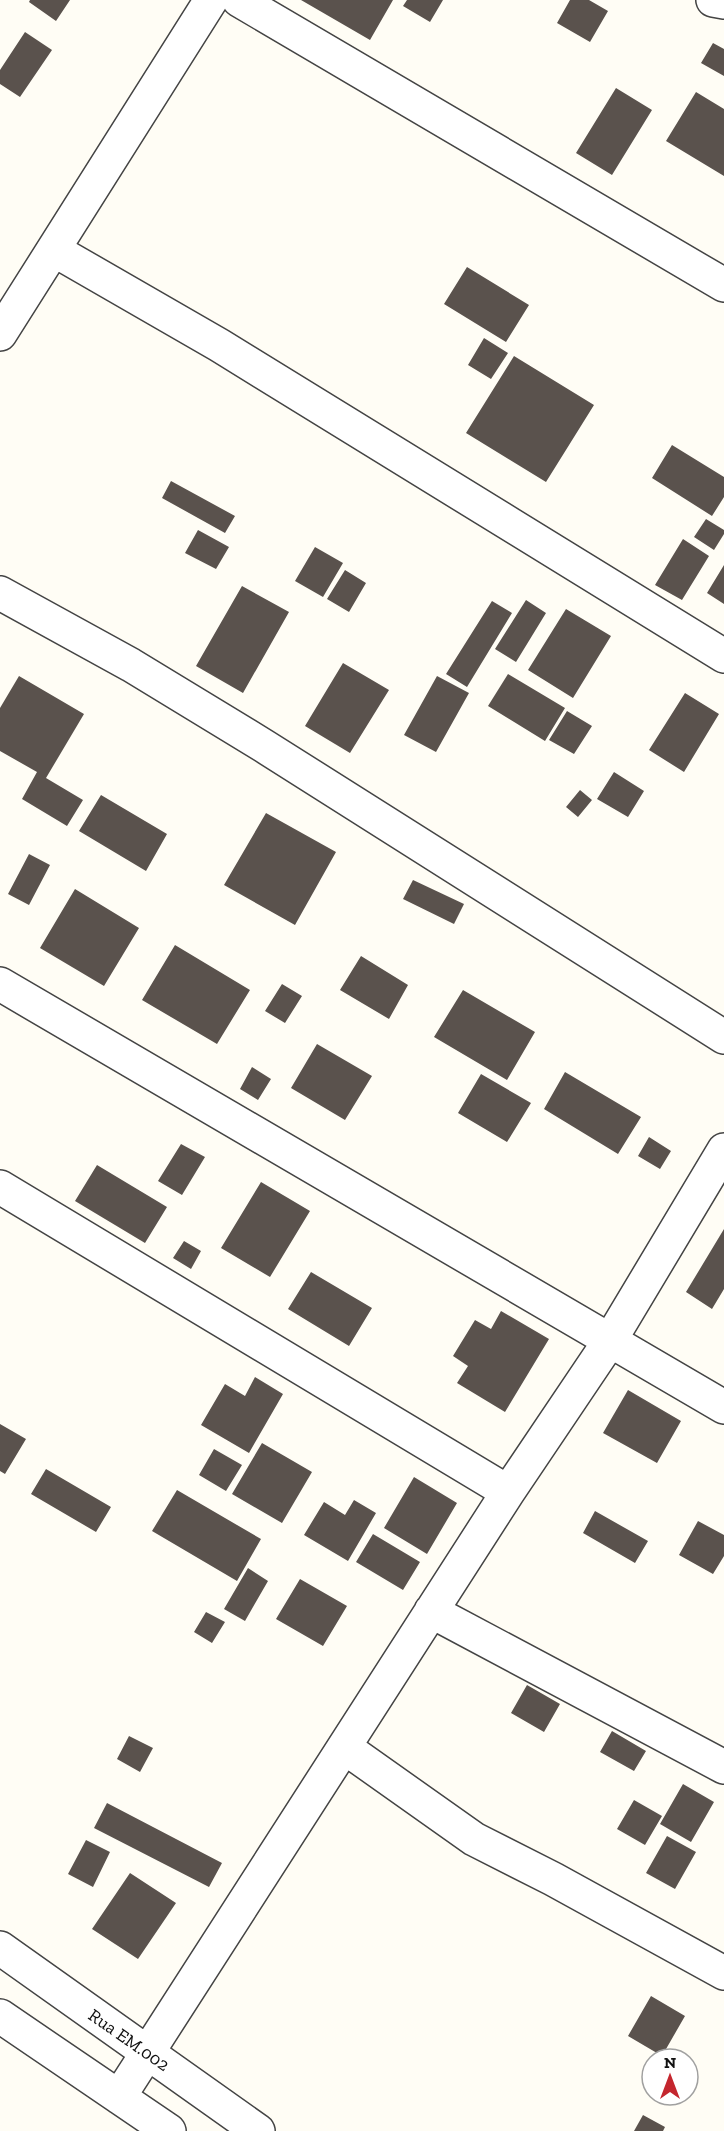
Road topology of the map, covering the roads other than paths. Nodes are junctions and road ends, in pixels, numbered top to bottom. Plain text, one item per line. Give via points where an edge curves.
1 (211, 0) edge
2 (239, 0) edge
3 (713, 0) edge
4 (724, 2) edge
5 (54, 250) junction
6 (724, 285) edge
7 (5, 312) edge
8 (0, 593) edge
9 (724, 656) edge
10 (0, 984) edge
11 (724, 1037) edge
12 (724, 1149) edge
13 (0, 1187) edge
14 (609, 1342) junction
15 (724, 1407) edge
16 (508, 1492) junction
17 (431, 1611) junction
18 (344, 1747) junction
19 (724, 1767) edge
20 (0, 1948) edge
21 (724, 1973) edge
22 (0, 2016) edge
23 (147, 2053) junction
24 (119, 2097) junction
25 (169, 2131) edge
26 (258, 2131) edge

1 - 5 street
2 - 6 street
3 - 4 street
5 - 7 street
5 - 9 street via 219,345
8 - 11 street via 131,665 254,740
10 - 14 street
12 - 14 street
13 - 16 street
14 - 15 street
14 - 16 street
16 - 17 street
17 - 18 street
17 - 19 street
18 - 21 street via 474,1839
18 - 23 street
20 - 23 street, Rua EM.002
22 - 24 street
23 - 24 street
23 - 26 street, Rua EM.002
24 - 25 street

